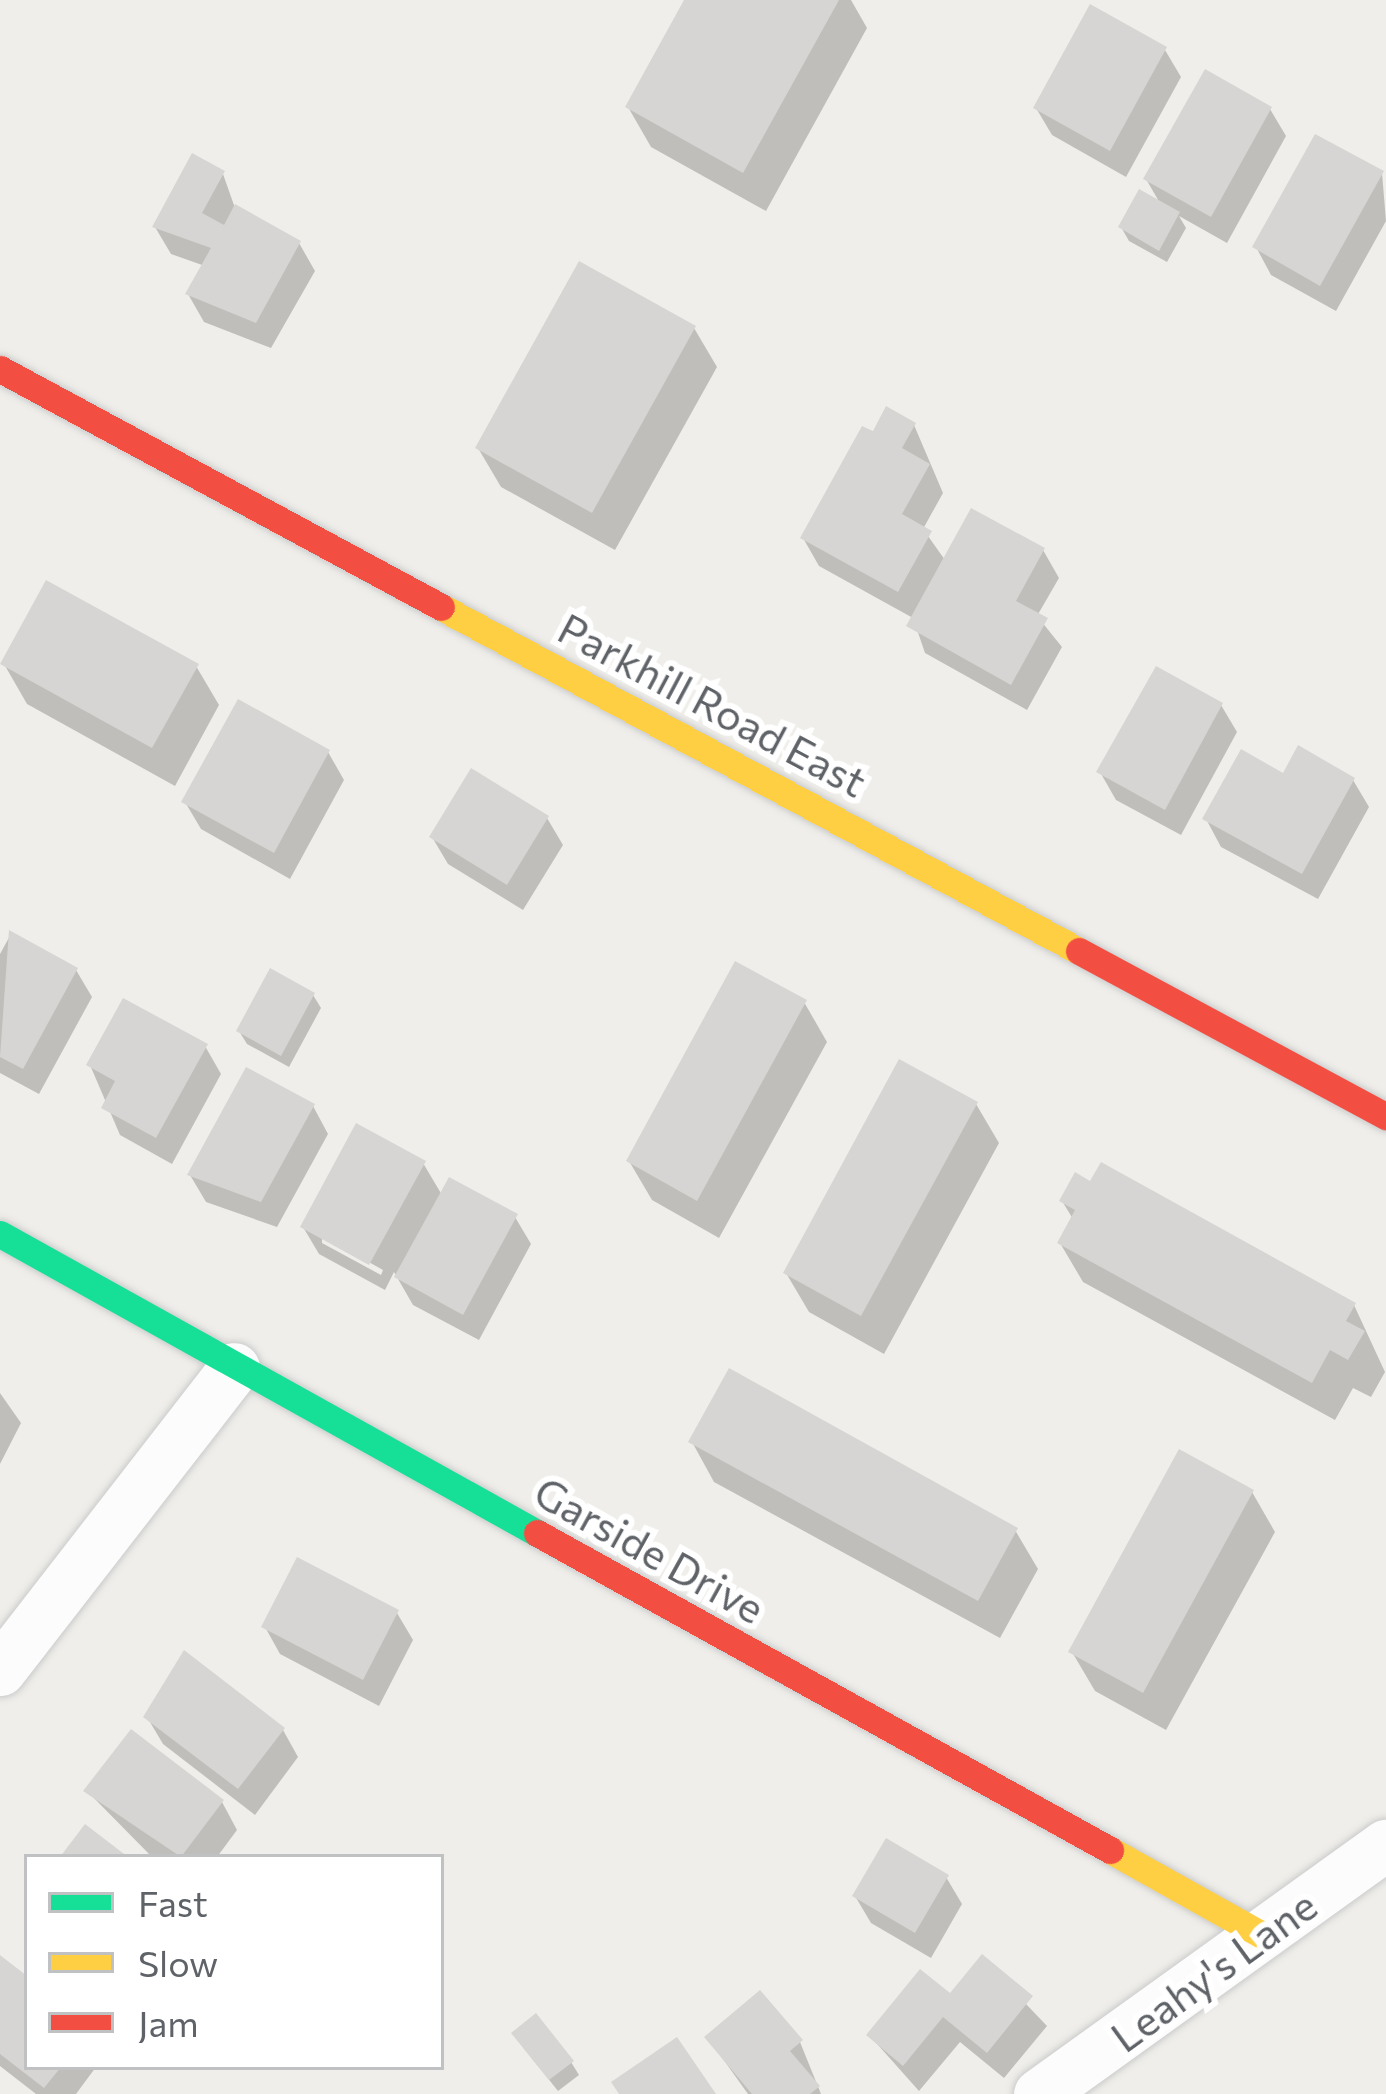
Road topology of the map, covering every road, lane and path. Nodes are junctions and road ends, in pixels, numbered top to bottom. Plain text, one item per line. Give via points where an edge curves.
1 (0, 369) edge
2 (1386, 1116) edge
3 (0, 1234) edge
4 (234, 1368) junction
5 (0, 1670) edge
6 (1386, 1845) edge
7 (1262, 1934) junction
8 (1039, 2094) edge

1 - 2 main road, Parkhill Road East
3 - 4 main road, Garside Drive
4 - 5 street
4 - 7 main road, Garside Drive
6 - 7 street, Leahy's Lane
7 - 8 street, Leahy's Lane

